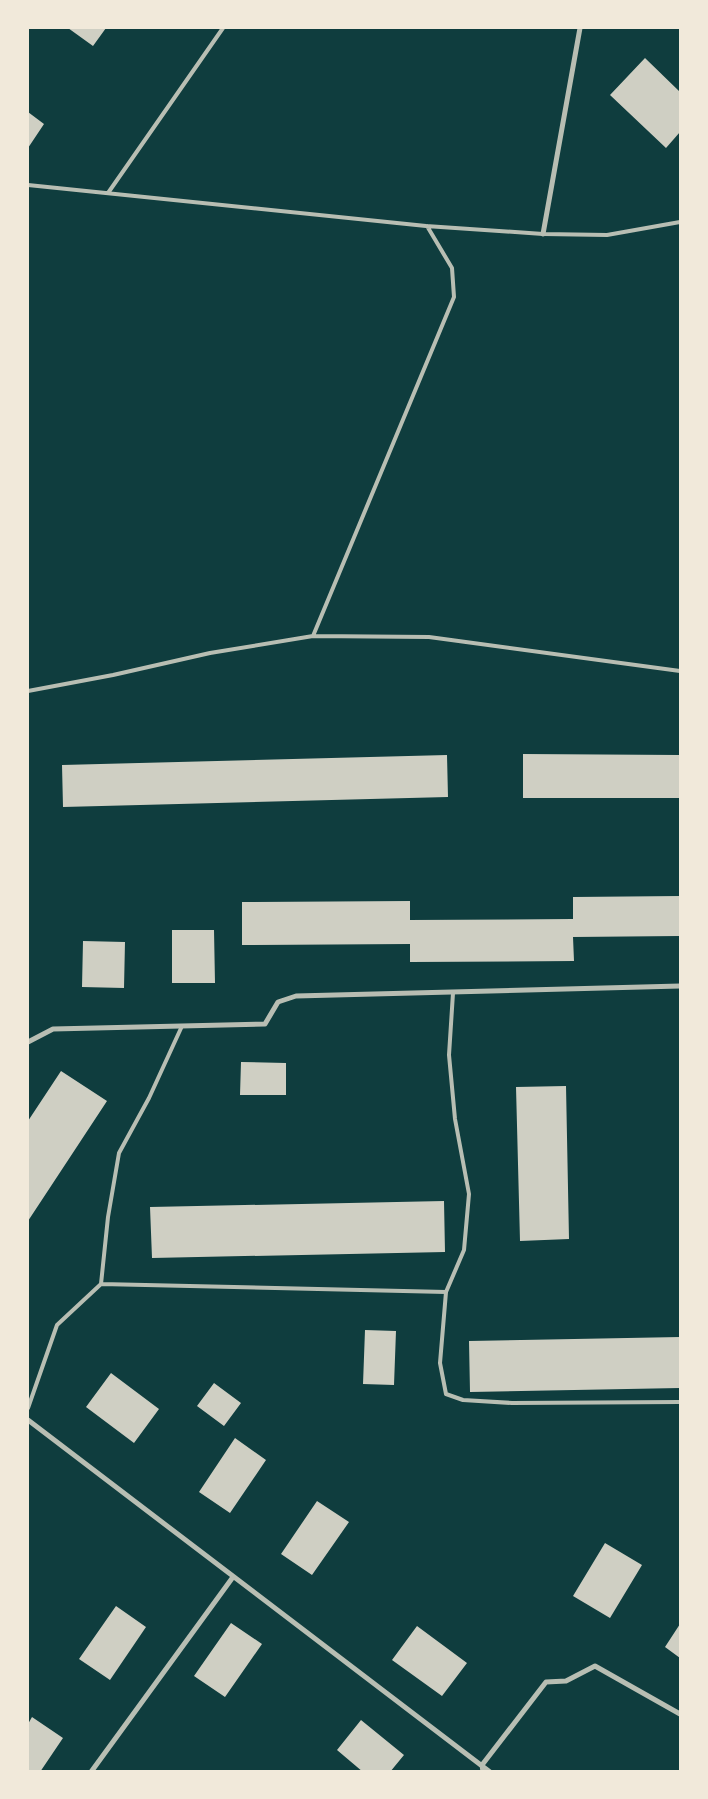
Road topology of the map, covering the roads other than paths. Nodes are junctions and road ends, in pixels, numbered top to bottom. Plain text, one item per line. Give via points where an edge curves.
1 (223, 28) edge
2 (580, 28) edge
3 (28, 185) edge
4 (108, 193) junction
5 (680, 222) edge
6 (426, 226) junction
7 (543, 234) junction
8 (314, 636) junction
9 (680, 671) edge
10 (28, 691) edge
11 (680, 986) edge
12 (453, 993) junction
13 (182, 1026) junction
14 (28, 1042) edge
15 (101, 1284) junction
16 (446, 1292) junction
17 (680, 1402) edge
18 (28, 1408) edge
19 (28, 1420) edge
20 (233, 1577) junction
21 (680, 1714) edge
22 (482, 1768) edge
23 (91, 1772) edge
24 (490, 1772) edge

1 - 4 lane
2 - 7 street
3 - 4 lane
4 - 6 lane
5 - 7 lane via 607,235
6 - 7 lane
6 - 8 lane via 452,268 454,298
8 - 9 lane via 428,637
8 - 10 lane
11 - 12 street
12 - 13 street via 296,996 278,1002 265,1024
12 - 16 lane via 449,1055 455,1119 469,1194 464,1250
13 - 14 street via 53,1029
13 - 15 lane via 119,1153
15 - 16 lane
15 - 18 lane via 57,1325
16 - 17 lane via 440,1363 446,1394 463,1400 512,1403
19 - 20 street
20 - 22 street
20 - 23 street
21 - 22 street via 595,1666 566,1681 546,1682
22 - 24 street

